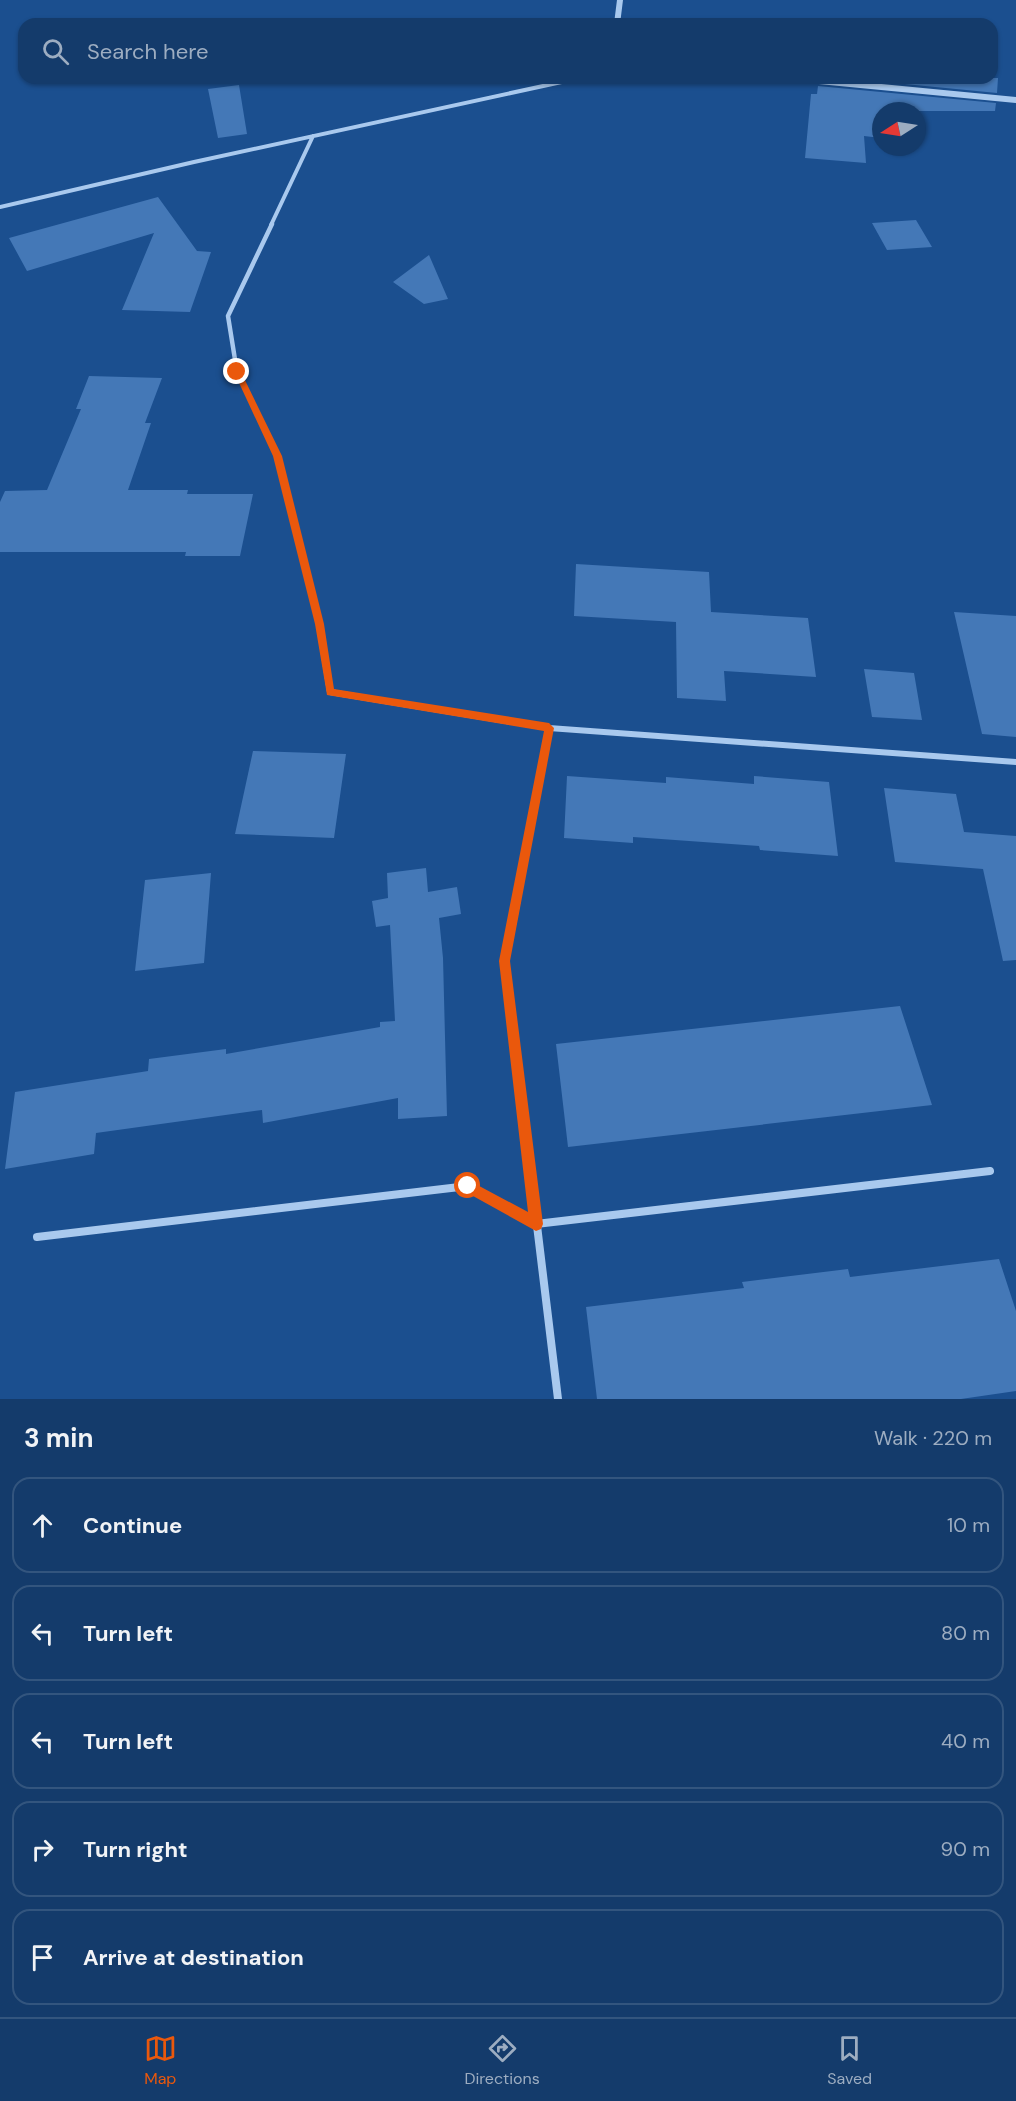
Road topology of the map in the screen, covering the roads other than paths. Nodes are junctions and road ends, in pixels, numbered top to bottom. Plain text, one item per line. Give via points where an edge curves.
1 (620, 0) edge
2 (618, 18) edge
3 (552, 84) edge
4 (850, 84) edge
5 (1016, 100) edge
6 (313, 136) junction
7 (0, 207) edge
8 (549, 728) junction
9 (1016, 762) edge
10 (990, 1171) dead end
11 (536, 1224) junction
12 (37, 1237) dead end
13 (558, 1399) edge

1 - 2 street
3 - 6 street
4 - 5 street
6 - 7 street
6 - 8 street via 228,316 237,372 278,456 319,624 330,692
8 - 9 street
8 - 11 street via 505,961
10 - 11 street
11 - 12 street via 468,1186
11 - 13 street

